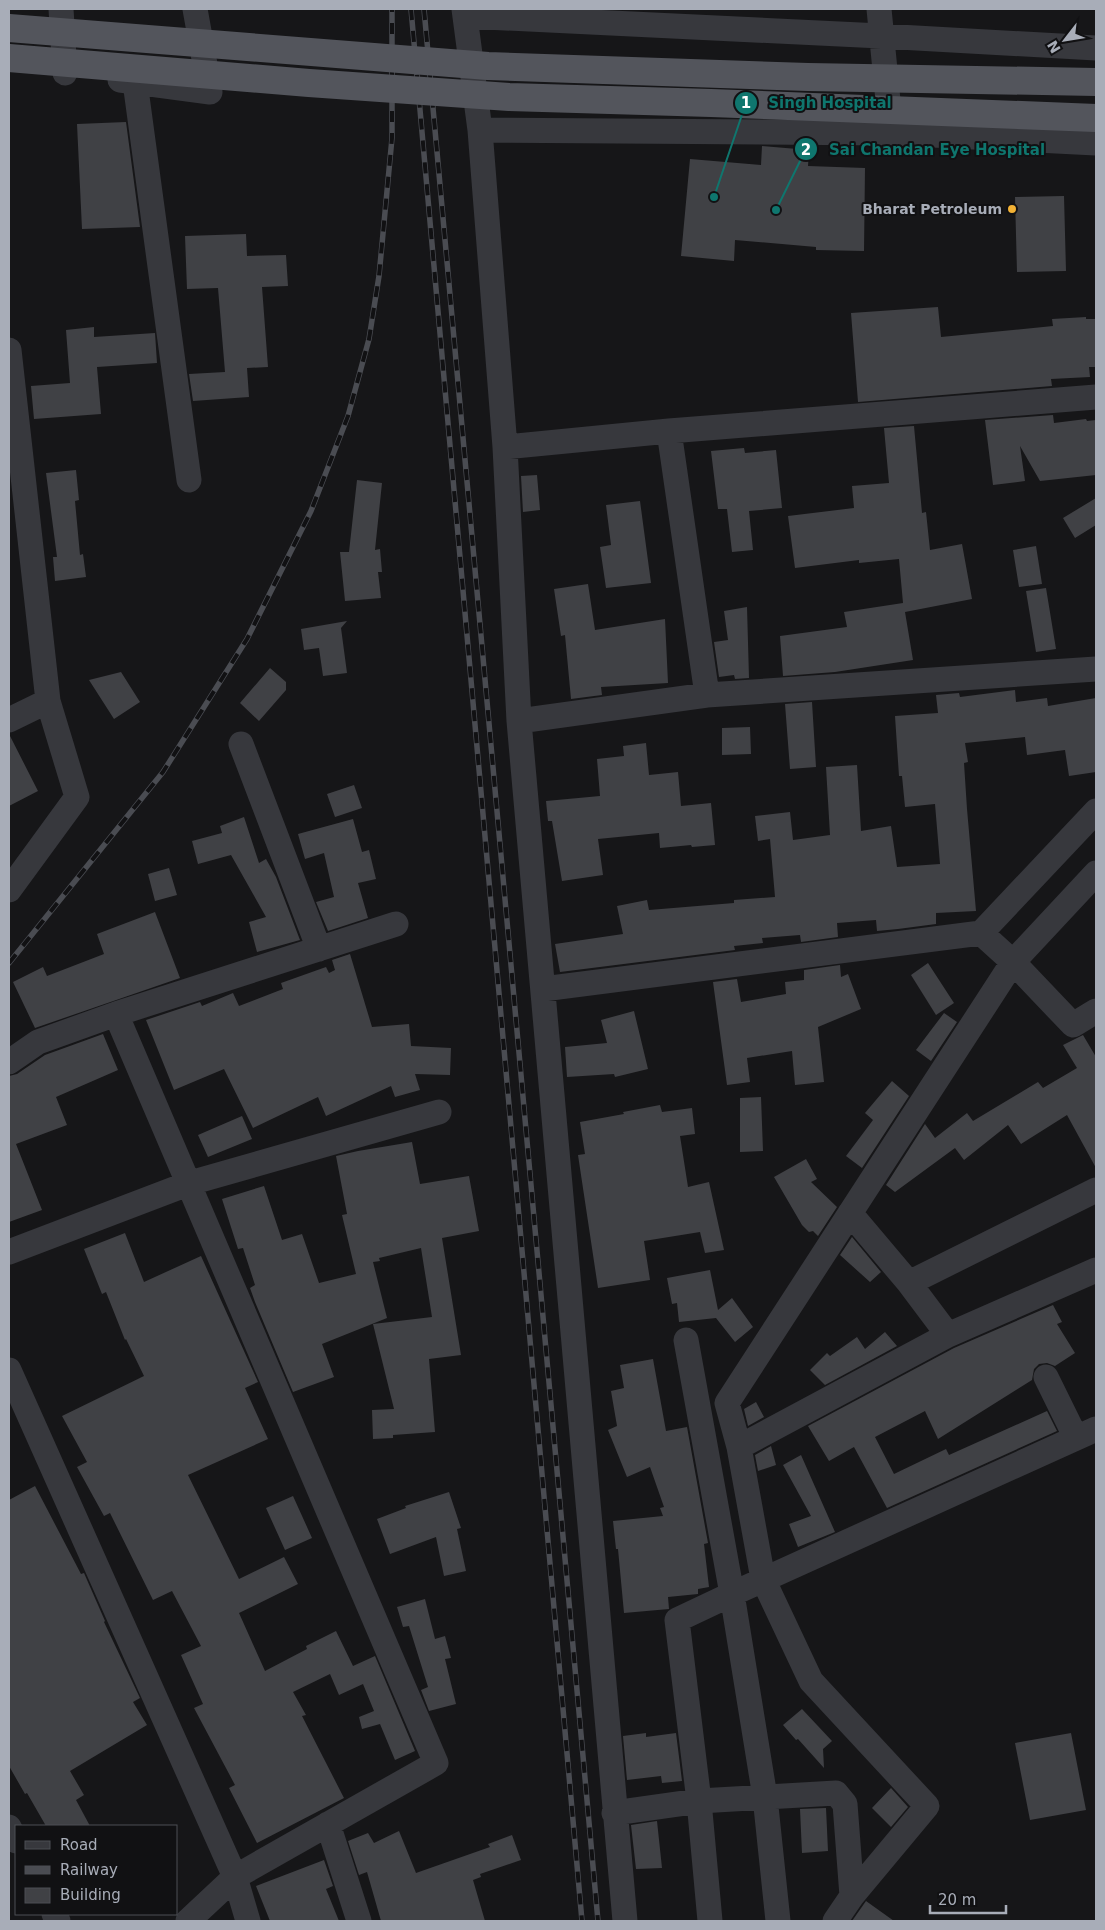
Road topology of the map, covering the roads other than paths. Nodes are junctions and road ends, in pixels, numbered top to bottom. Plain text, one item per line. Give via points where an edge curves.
1 (61, 9) edge
2 (195, 9) edge
3 (879, 9) edge
4 (464, 12) edge
5 (9, 28) edge
6 (881, 36) junction
7 (1096, 48) edge
8 (9, 58) edge
9 (9, 69) edge
10 (65, 73) junction
11 (135, 82) junction
12 (1096, 82) edge
13 (1096, 118) edge
14 (480, 130) junction
15 (892, 133) junction
16 (1096, 143) edge
17 (9, 350) edge
18 (1096, 397) edge
19 (669, 431) junction
20 (505, 446) junction
21 (189, 480) dead end
22 (1096, 669) edge
23 (707, 695) junction
24 (48, 701) junction
25 (9, 720) edge
26 (519, 721) junction
27 (241, 744) dead end
28 (1096, 811) edge
29 (1096, 873) edge
30 (9, 890) edge
31 (396, 924) dead end
32 (981, 933) junction
33 (319, 949) junction
34 (1013, 962) junction
35 (543, 989) junction
36 (1096, 1011) edge
37 (116, 1014) junction
38 (9, 1062) edge
39 (439, 1112) dead end
40 (190, 1183) junction
41 (1096, 1190) edge
42 (850, 1213) junction
43 (9, 1252) edge
44 (1096, 1270) edge
45 (908, 1282) junction
46 (948, 1335) junction
47 (686, 1340) dead end
48 (9, 1370) edge
49 (1046, 1377) dead end
50 (1086, 1434) edge
51 (739, 1447) junction
52 (763, 1580) junction
53 (732, 1594) junction
54 (765, 1797) junction
55 (699, 1801) junction
56 (614, 1813) junction
57 (328, 1824) junction
58 (9, 1827) edge
59 (15, 1840) edge
60 (235, 1877) junction
61 (852, 1896) junction
62 (188, 1921) edge
63 (248, 1921) edge
64 (359, 1921) edge
65 (625, 1921) edge
66 (710, 1921) edge
67 (778, 1921) edge
68 (835, 1921) edge

1 - 10 street
2 - 11 street via 210,92
3 - 6 street
4 - 6 street
4 - 14 street
5 - 12 main road, bridge via 488,66 808,77
6 - 7 street
6 - 15 street
8 - 13 main road, bridge via 509,97
9 - 10 street
10 - 11 street
11 - 21 street
14 - 15 street
14 - 20 street
15 - 16 street
17 - 24 street
18 - 19 street
19 - 20 street
19 - 23 street
20 - 26 street
22 - 23 street
23 - 26 street
24 - 25 street
24 - 30 street via 77,797
26 - 35 street
27 - 33 street
28 - 32 street
29 - 34 street
31 - 33 street
32 - 34 street
32 - 35 street
33 - 37 street
34 - 36 street via 1074,1025
34 - 42 street
35 - 56 street
37 - 38 street via 38,1042
37 - 40 street
39 - 40 street
40 - 43 street
40 - 57 street via 436,1763
41 - 45 street
42 - 45 street
42 - 51 street via 727,1403
44 - 46 street
45 - 46 street
46 - 51 street
47 - 53 street
48 - 60 street
49 - 50 street
50 - 52 street
51 - 52 street
52 - 53 street
52 - 61 street via 812,1681 927,1806
53 - 54 street
53 - 55 street via 677,1620
54 - 55 street
54 - 61 street via 836,1793 845,1804
54 - 67 street
55 - 56 street
55 - 66 street
56 - 65 street
57 - 60 street
57 - 64 street
58 - 59 street
60 - 62 street
60 - 63 street
61 - 68 street

